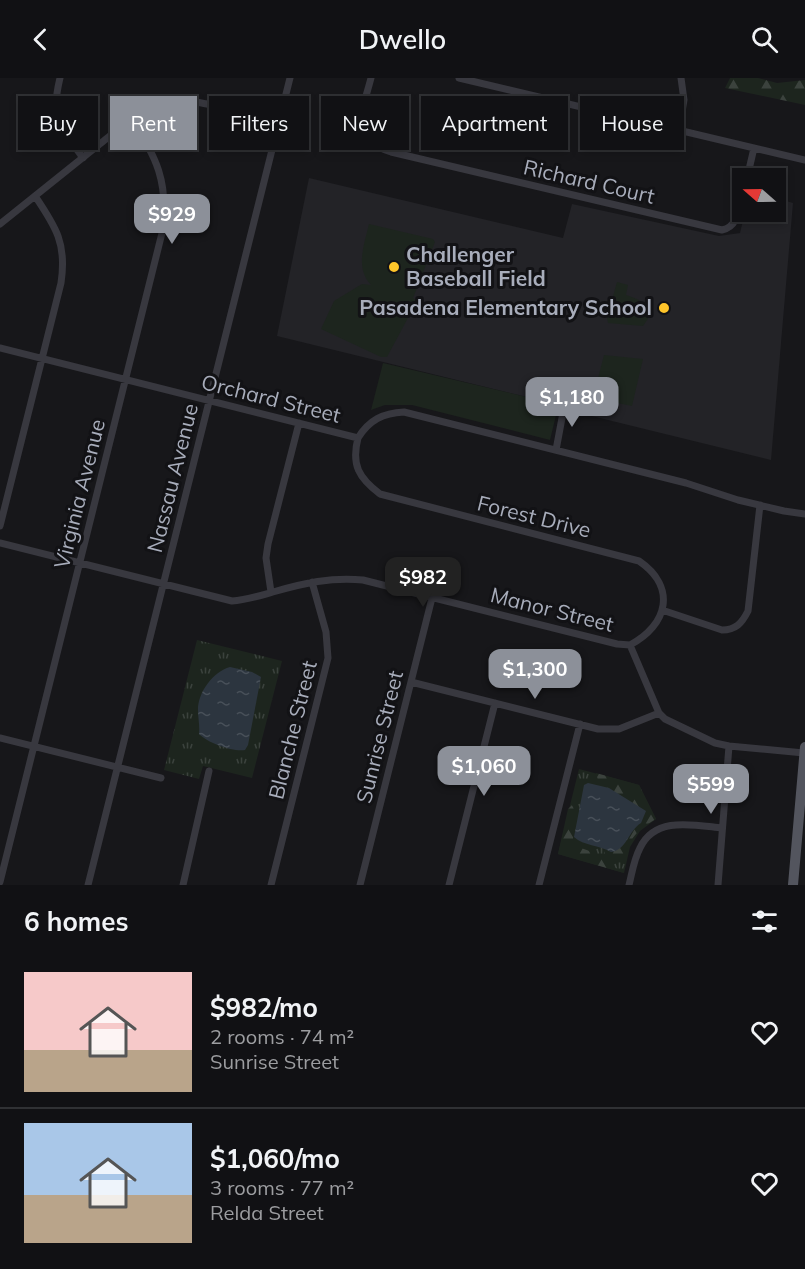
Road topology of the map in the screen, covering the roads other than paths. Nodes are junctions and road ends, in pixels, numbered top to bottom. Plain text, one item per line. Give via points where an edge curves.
1 (60, 78) edge
2 (290, 78) edge
3 (371, 78) edge
4 (459, 78) edge
5 (681, 78) edge
6 (285, 96) edge
7 (683, 96) edge
8 (580, 107) edge
9 (684, 131) edge
10 (110, 136) edge
11 (754, 148) junction
12 (151, 150) edge
13 (271, 150) edge
14 (83, 158) junction
15 (805, 160) edge
16 (749, 168) edge
17 (35, 196) junction
18 (1, 221) edge
19 (735, 222) edge
20 (0, 348) edge
21 (42, 358) junction
22 (126, 379) junction
23 (209, 400) junction
24 (565, 402) dead end
25 (298, 423) junction
26 (358, 438) junction
27 (556, 450) junction
28 (760, 505) junction
29 (805, 514) edge
30 (0, 526) edge
31 (0, 543) edge
32 (80, 563) junction
33 (312, 582) junction
34 (163, 584) junction
35 (271, 592) junction
36 (432, 598) junction
37 (662, 610) junction
38 (630, 645) junction
39 (411, 682) junction
40 (495, 703) junction
41 (659, 713) junction
42 (580, 724) junction
43 (0, 738) edge
44 (729, 746) junction
45 (34, 747) junction
46 (805, 747) edge
47 (804, 753) edge
48 (117, 768) junction
49 (209, 771) dead end
50 (161, 778) dead end
51 (802, 822) edge
52 (722, 828) junction
53 (0, 882) edge
54 (88, 885) edge
55 (183, 885) edge
56 (272, 885) edge
57 (360, 885) edge
58 (449, 885) edge
59 (539, 885) edge
60 (629, 885) edge
61 (717, 885) edge
62 (793, 885) edge

1 - 14 street via 55,114
2 - 6 street, Nassau Avenue
3 - 19 street, Richard Court via 360,123 363,134 376,147 722,230
4 - 8 street
5 - 7 street
9 - 11 street
10 - 14 street
11 - 15 street
11 - 16 street
12 - 22 street, Virginia Avenue via 164,183 166,206
13 - 23 street, Nassau Avenue
14 - 17 street
17 - 18 street
17 - 21 street via 59,236 64,264
20 - 21 street, Orchard Street
21 - 22 street, Orchard Street
21 - 30 street
22 - 23 street, Orchard Street
22 - 32 street, Virginia Avenue
23 - 25 street, Orchard Street
23 - 34 street, Nassau Avenue
24 - 27 street
25 - 26 street, Orchard Street
25 - 35 street via 268,544
26 - 27 street, Orchard Street via 377,418 404,412
26 - 37 street, Forest Drive via 358,470 380,494 639,561 659,580
27 - 28 street, Orchard Street
28 - 29 street, Orchard Street
28 - 37 street via 744,620 722,630
31 - 32 street, Manor Street
32 - 34 street, Manor Street
32 - 45 street, Virginia Avenue
33 - 35 street, Manor Street
33 - 36 street, Manor Street via 363,580
33 - 56 street, Blanche Street via 326,632 328,658
34 - 35 street, Manor Street via 232,601
34 - 48 street, Nassau Avenue
36 - 38 street, Manor Street
36 - 39 street, Sunrise Street
37 - 38 street via 654,628
38 - 41 street, Manor Street
39 - 40 street
39 - 57 street, Sunrise Street
40 - 42 street
40 - 58 street
41 - 42 street via 619,729
41 - 44 street via 672,723
42 - 59 street
43 - 45 street
44 - 47 street
44 - 52 street
45 - 48 street
45 - 53 street, Virginia Avenue
46 - 47 main road
47 - 51 main road
48 - 50 street
48 - 54 street, Nassau Avenue
49 - 55 street
51 - 62 main road
52 - 60 street via 679,824 653,832 640,847
52 - 61 street

